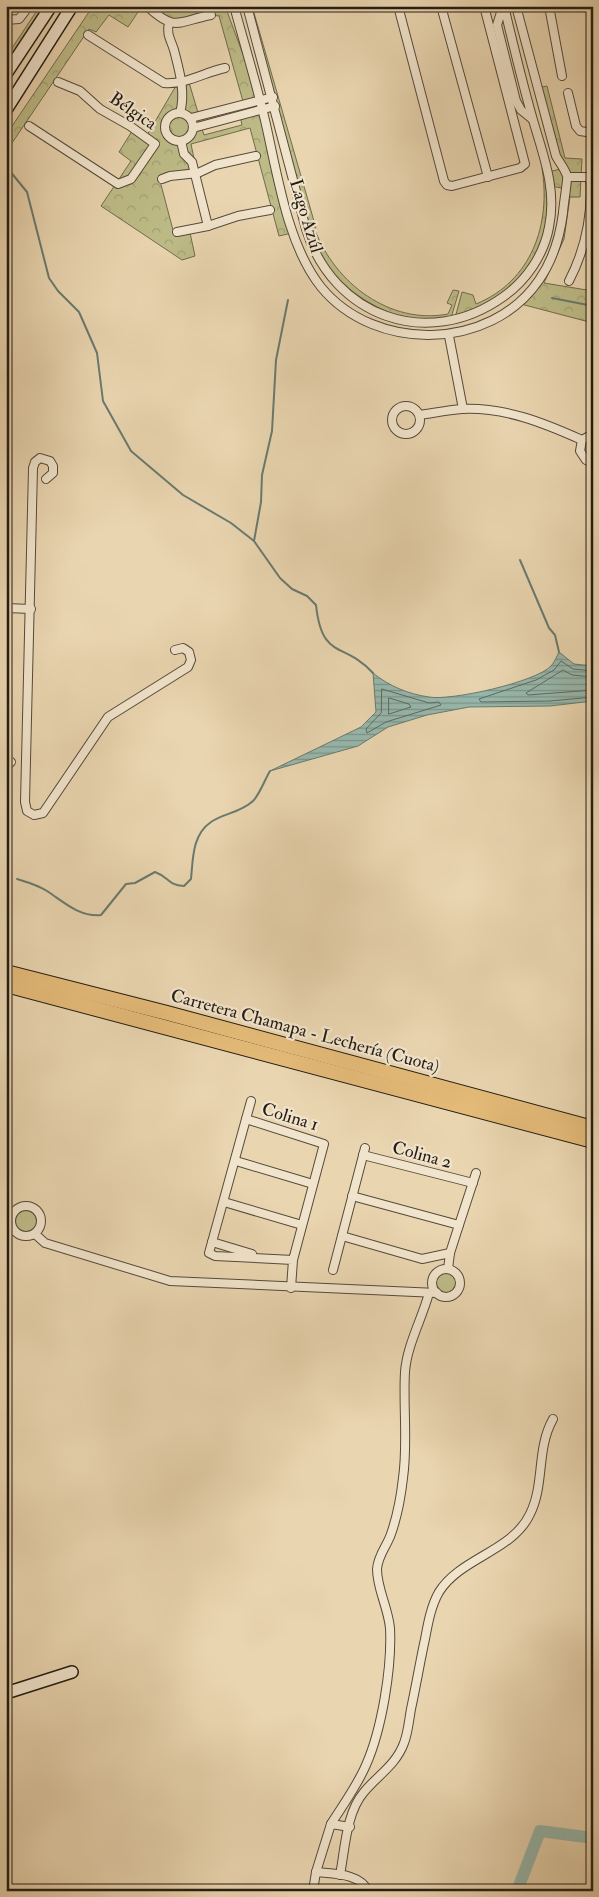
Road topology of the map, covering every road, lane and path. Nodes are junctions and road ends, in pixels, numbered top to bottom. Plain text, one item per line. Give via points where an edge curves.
1 (29, 6) edge
2 (51, 6) edge
3 (72, 6) edge
4 (147, 6) edge
5 (234, 6) edge
6 (247, 6) edge
7 (398, 6) edge
8 (441, 6) edge
9 (484, 6) edge
10 (503, 6) edge
11 (516, 6) edge
12 (549, 6) edge
13 (590, 6) edge
14 (211, 15) dead end
15 (593, 18) edge
16 (6, 20) edge
17 (170, 23) junction
18 (88, 35) dead end
19 (503, 65) junction
20 (225, 68) dead end
21 (6, 74) edge
22 (562, 76) dead end
23 (58, 82) dead end
24 (182, 82) junction
25 (568, 93) dead end
26 (272, 97) junction
27 (260, 100) junction
28 (275, 106) junction
29 (6, 110) edge
30 (263, 110) junction
31 (180, 112) junction
32 (191, 118) junction
33 (532, 119) junction
34 (29, 126) dead end
35 (194, 128) junction
36 (593, 132) edge
37 (168, 137) junction
38 (181, 141) junction
39 (155, 144) junction
40 (256, 156) dead end
41 (194, 173) junction
42 (549, 173) junction
43 (568, 175) junction
44 (488, 176) junction
45 (590, 177) edge
46 (162, 179) dead end
47 (551, 186) junction
48 (565, 186) junction
49 (270, 210) dead end
50 (208, 226) junction
51 (177, 232) dead end
52 (569, 281) dead end
53 (454, 320) junction
54 (442, 322) junction
55 (449, 335) junction
56 (463, 409) junction
57 (420, 415) dead end
58 (593, 434) edge
59 (582, 440) junction
60 (593, 463) edge
61 (46, 479) dead end
62 (6, 608) edge
63 (31, 609) junction
64 (176, 650) dead end
65 (6, 972) edge
66 (6, 985) edge
67 (251, 1101) dead end
68 (246, 1119) junction
69 (593, 1128) edge
70 (327, 1135) dead end
71 (593, 1141) edge
72 (324, 1144) junction
73 (236, 1161) junction
74 (476, 1172) dead end
75 (473, 1183) junction
76 (313, 1184) junction
77 (352, 1196) junction
78 (224, 1202) junction
79 (302, 1225) junction
80 (459, 1225) junction
81 (14, 1232) junction
82 (35, 1234) junction
83 (6, 1236) edge
84 (342, 1236) junction
85 (212, 1242) junction
86 (450, 1253) junction
87 (263, 1257) junction
88 (436, 1257) junction
89 (293, 1260) junction
90 (445, 1269) junction
91 (333, 1270) dead end
92 (291, 1288) junction
93 (433, 1293) junction
94 (553, 1419) dead end
95 (72, 1672) dead end
96 (6, 1693) edge
97 (332, 1824) junction
98 (350, 1827) junction
99 (316, 1872) junction
100 (340, 1875) junction
101 (313, 1891) edge
102 (368, 1891) edge

1 - 16 street via 19,19
2 - 21 street
3 - 29 street
4 - 17 street
5 - 27 street, Lago Azúl
6 - 26 street, Lago Azúl
7 - 44 street via 444,181 452,186
8 - 44 street
9 - 19 street
10 - 19 street via 497,25
10 - 33 street, Lago Azúl
11 - 43 street via 556,156
12 - 22 street
13 - 15 street
14 - 17 street via 180,24
17 - 24 street, Bélgica via 168,34
18 - 24 street via 164,83
19 - 33 street via 518,106
19 - 44 street via 525,164
20 - 24 street
23 - 39 street, Bélgica via 80,91 100,109
24 - 31 street, Bélgica via 184,93
25 - 36 street via 576,126 584,132
26 - 27 street
26 - 28 street, Lago Azúl
27 - 30 street, Lago Azúl
27 - 32 street
28 - 30 street
28 - 54 street, Lago Azúl via 312,248 332,279 353,299 386,316 412,323
30 - 35 street
30 - 55 street, Lago Azúl via 292,233 304,261 322,288 340,305 381,328 412,335
31 - 32 street, Bélgica
31 - 37 street, Bélgica via 165,123
32 - 35 street
33 - 42 street, Lago Azúl
34 - 39 street, Bélgica via 118,184 131,179
35 - 38 street via 189,137
37 - 38 street, Bélgica
37 - 39 street
38 - 41 street
40 - 41 street
41 - 46 street
41 - 50 street
42 - 43 street via 557,169
42 - 47 street, Lago Azúl
43 - 45 street
43 - 48 street, Lago Azúl
45 - 52 street via 587,236
47 - 48 street
47 - 53 street, Lago Azúl via 550,227 530,271 497,302
48 - 55 street, Lago Azúl via 557,245 540,280 510,309 477,326
49 - 50 street
50 - 51 street
53 - 54 street, Lago Azúl
53 - 55 street via 458,325
54 - 55 street via 439,328
55 - 56 street
56 - 57 street
56 - 59 street via 513,414
58 - 59 street
59 - 60 street via 582,456
61 - 63 street via 53,472 53,466 50,461 40,458 33,468
62 - 63 street
63 - 64 street via 25,802 27,811 34,815 49,806 108,717 188,667 191,660 189,652 183,648
65 - 69 highway, Carretera Chamapa - Lechería (Cuota)
66 - 71 highway, Carretera Chamapa - Lechería (Cuota)
67 - 68 street, Colina 1
68 - 72 street, Colina 1
68 - 73 street, Colina 1
70 - 72 street, Colina 1
72 - 76 street, Colina 1
73 - 76 street
73 - 78 street, Colina 1
74 - 75 street, Colina 2
75 - 77 street, Colina 2 via 364,1151
75 - 80 street, Colina 2
76 - 79 street, Colina 1
77 - 80 street
77 - 84 street, Colina 2
78 - 79 street
78 - 85 street, Colina 1
79 - 89 street, Colina 1
80 - 86 street, Colina 2
81 - 82 street via 28,1237
81 - 82 street via 10,1223 12,1214 19,1207 28,1206 37,1210 41,1218 41,1227
81 - 83 street
82 - 92 street via 45,1243 170,1281
84 - 88 street via 422,1259
84 - 91 street, Colina 2
85 - 87 street, Colina 1
85 - 87 street, Colina 1 via 208,1257
86 - 88 street
86 - 90 street, Colina 2
87 - 89 street, Colina 1
88 - 90 street
89 - 92 street, Colina 1
90 - 93 street via 436,1274
90 - 93 street via 455,1272 459,1278 459,1289 448,1297
92 - 93 street
93 - 97 street via 409,1350 405,1373 403,1479 391,1534 377,1568 389,1618 391,1648 383,1702 366,1765
94 - 98 street via 546,1431 540,1455 530,1515 516,1532 456,1573 440,1592 430,1612 405,1742 390,1768 364,1792 354,1808
95 - 96 street
97 - 98 street
97 - 99 street
98 - 100 street
99 - 100 street
99 - 101 street
100 - 102 street via 365,1884

